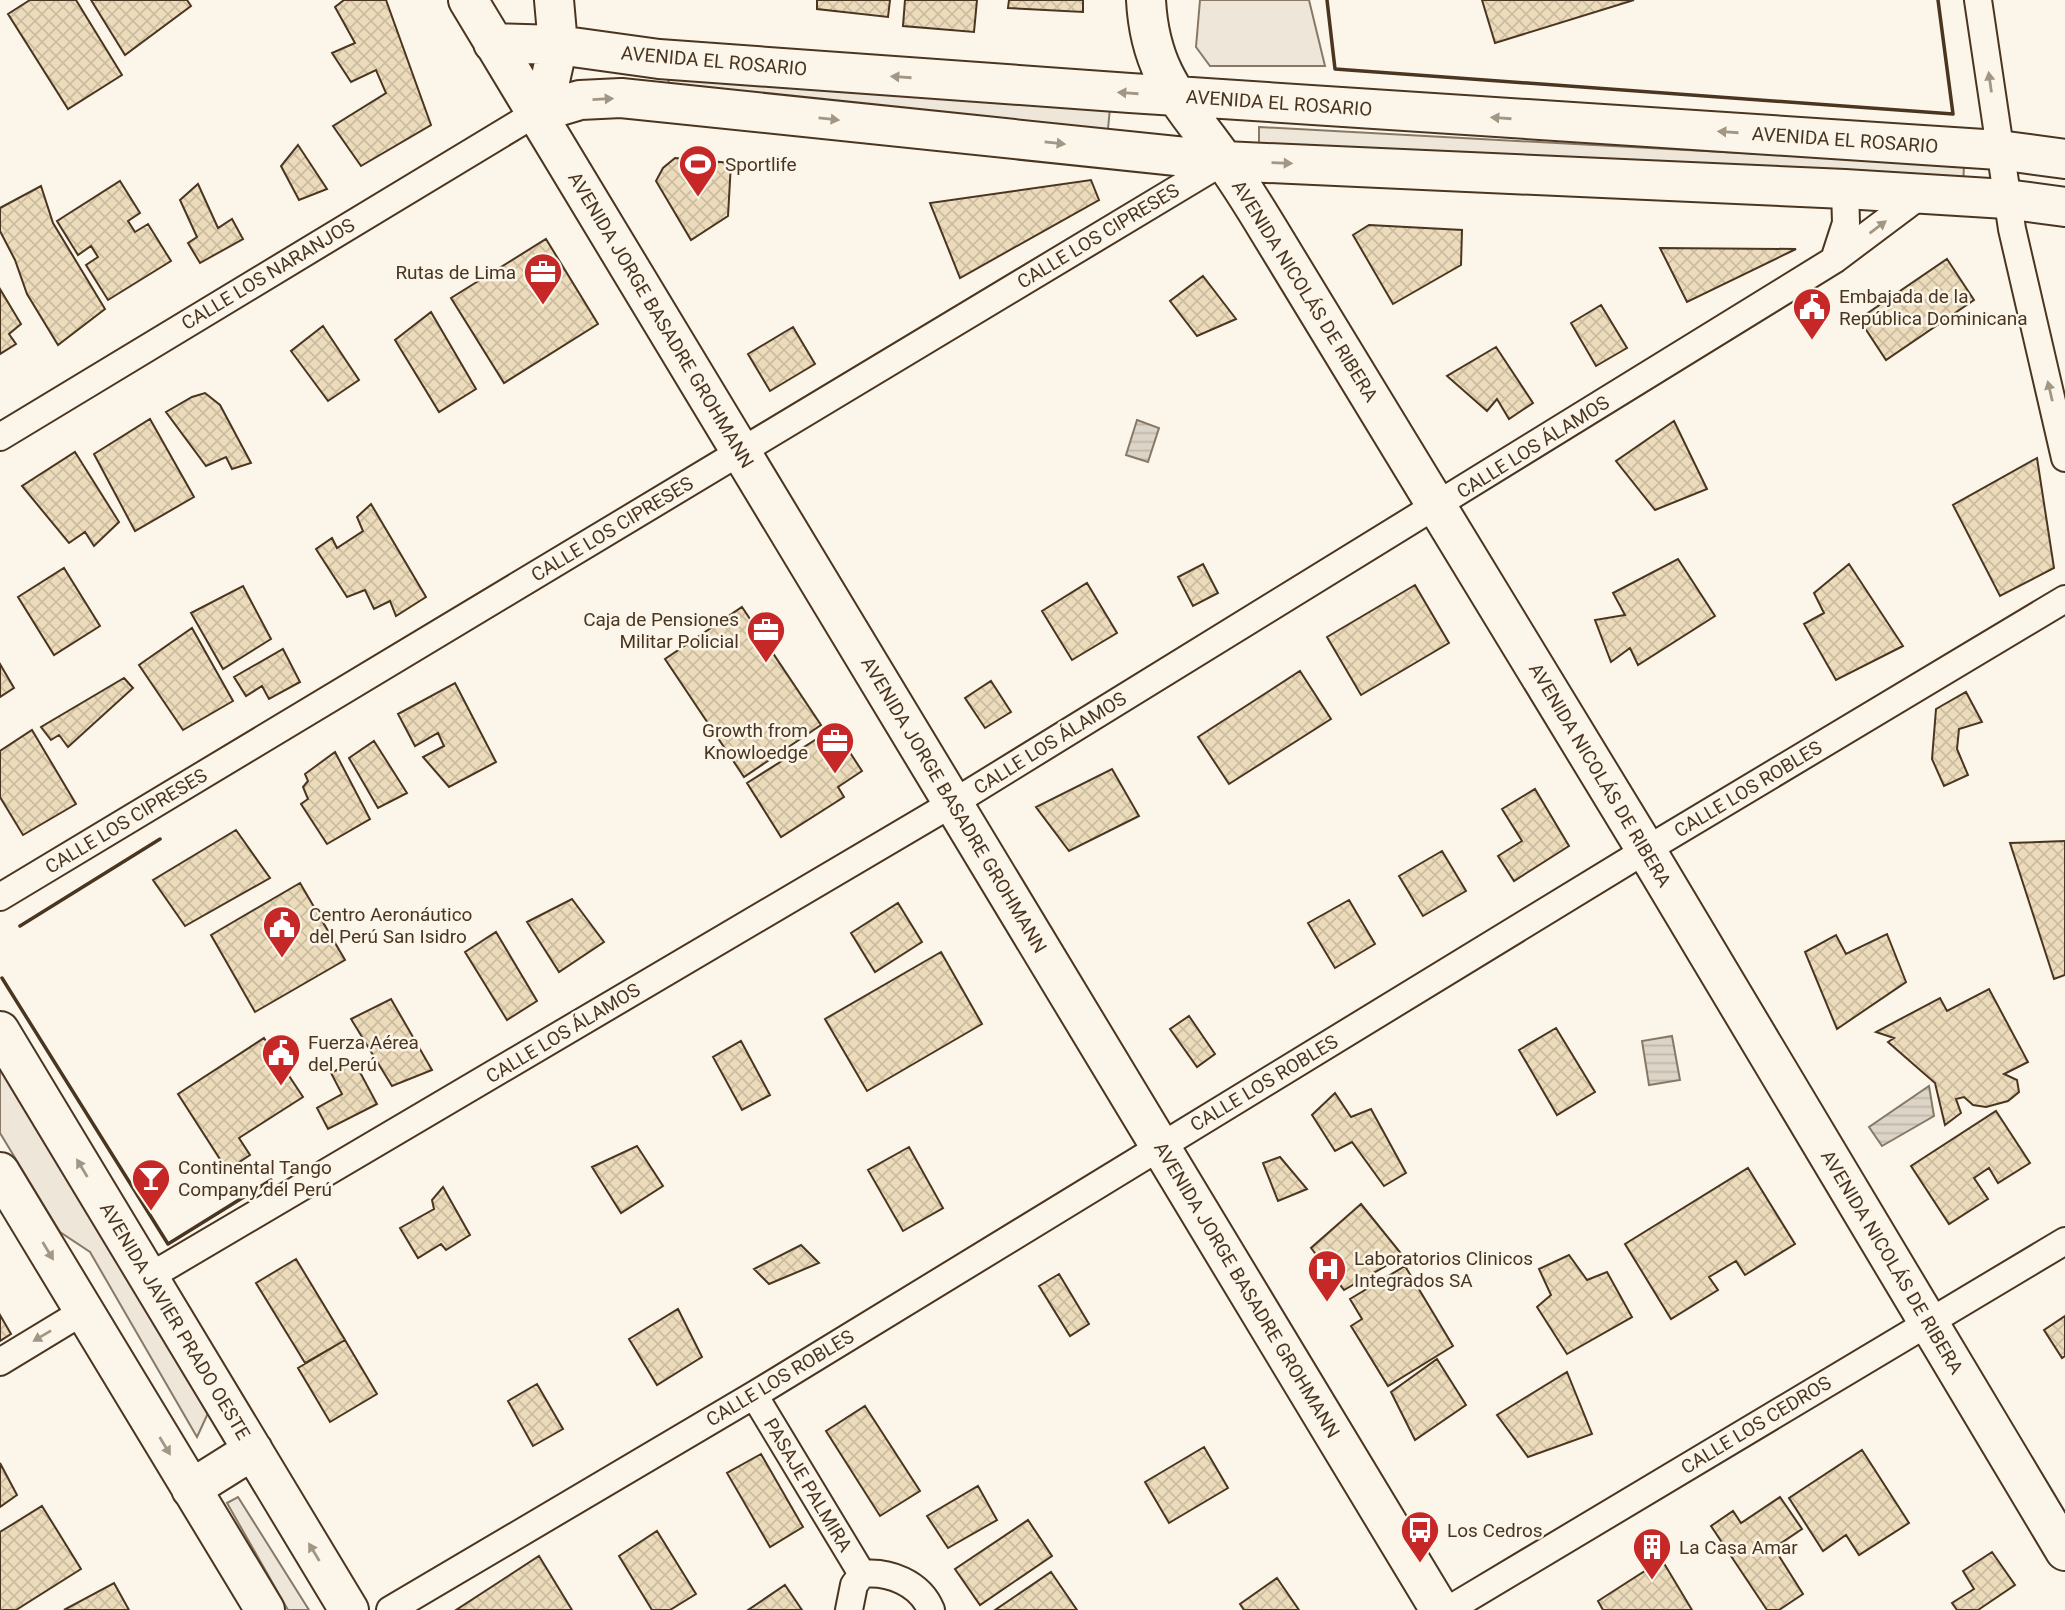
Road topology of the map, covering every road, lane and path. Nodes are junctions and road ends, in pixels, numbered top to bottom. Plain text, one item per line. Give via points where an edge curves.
1 (468, 0) edge
2 (554, 0) edge
3 (1146, 0) edge
4 (1978, 0) edge
5 (494, 43) junction
6 (558, 46) junction
7 (1175, 97) junction
8 (536, 113) junction
9 (1999, 150) junction
10 (2065, 159) edge
11 (1224, 161) junction
12 (1844, 189) junction
13 (1922, 194) junction
14 (2006, 199) junction
15 (2065, 208) edge
16 (1834, 260) junction
17 (0, 437) edge
18 (740, 452) junction
19 (2065, 458) edge
20 (1437, 506) junction
21 (2065, 598) edge
22 (953, 803) junction
23 (1646, 850) junction
24 (0, 897) edge
25 (0, 1031) edge
26 (1160, 1146) junction
27 (0, 1172) edge
28 (2065, 1241) edge
29 (149, 1277) junction
30 (84, 1311) junction
31 (1928, 1322) junction
32 (0, 1362) edge
33 (754, 1395) junction
34 (253, 1450) junction
35 (191, 1489) junction
36 (2065, 1550) edge
37 (862, 1574) junction
38 (265, 1610) edge
39 (349, 1610) edge
40 (390, 1610) edge
41 (849, 1610) edge
42 (931, 1610) edge
43 (1440, 1610) edge
44 (1448, 1610) edge

1 - 5 street, AVENIDA JORGE BASADRE GROHMANN
2 - 6 street
3 - 7 street, AVENIDA NICOLÁS DE RIBERA via 1153,46
9 -> 4 street
5 - 6 street, AVENIDA EL ROSARIO
5 - 8 street, AVENIDA JORGE BASADRE GROHMANN
7 -> 6 street, AVENIDA EL ROSARIO via 659,59
6 - 8 street
9 -> 7 street, AVENIDA EL ROSARIO
7 - 11 street, AVENIDA NICOLÁS DE RIBERA
8 -> 11 street via 580,100 621,98
8 - 17 street, CALLE LOS NARANJOS
8 - 18 street, AVENIDA JORGE BASADRE GROHMANN
9 - 10 street, AVENIDA EL ROSARIO
9 - 14 street
11 -> 12 street
11 - 18 street, CALLE LOS CIPRESES
11 - 20 street, AVENIDA NICOLÁS DE RIBERA
12 - 13 street
12 - 16 street via 1846,223
13 - 14 street
16 -> 13 street, CALLE LOS ÁLAMOS
14 - 15 street
19 -> 14 street
16 - 20 street, CALLE LOS ÁLAMOS
18 - 22 street, AVENIDA JORGE BASADRE GROHMANN
18 - 24 street, CALLE LOS CIPRESES
20 - 22 street, CALLE LOS ÁLAMOS
20 - 23 street, AVENIDA NICOLÁS DE RIBERA
21 - 23 street, CALLE LOS ROBLES
22 - 26 street, AVENIDA JORGE BASADRE GROHMANN
22 - 29 street, CALLE LOS ÁLAMOS
23 - 26 street, CALLE LOS ROBLES
23 - 31 street, AVENIDA NICOLÁS DE RIBERA
29 -> 25 street, AVENIDA JAVIER PRADO OESTE
26 - 33 street, CALLE LOS ROBLES
26 - 43 street, AVENIDA JORGE BASADRE GROHMANN
27 -> 30 street
28 - 31 street, CALLE LOS CEDROS
29 - 34 street, AVENIDA JAVIER PRADO OESTE
30 -> 32 street
30 -> 35 street
31 - 36 street, AVENIDA NICOLÁS DE RIBERA
31 - 44 street, CALLE LOS CEDROS
33 - 37 street, PASAJE PALMIRA
33 - 40 street, CALLE LOS ROBLES
34 - 35 street
39 -> 34 street, AVENIDA JAVIER PRADO OESTE
35 - 38 street
37 - 41 street, PASAJE PALMIRA via 854,1585
37 - 42 street, PASAJE PALMIRA via 896,1577 914,1588

